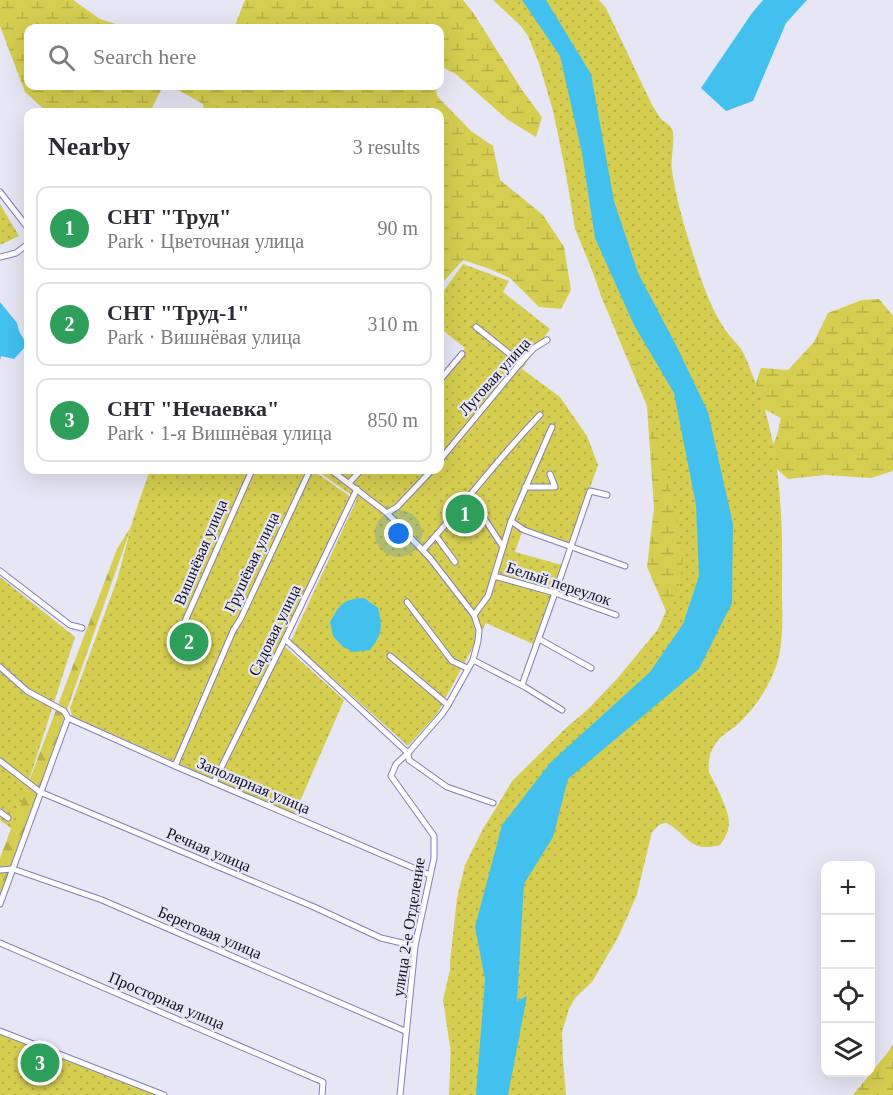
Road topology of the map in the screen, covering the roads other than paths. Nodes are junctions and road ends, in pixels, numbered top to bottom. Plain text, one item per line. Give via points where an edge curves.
1 (0, 192) edge
2 (24, 223) edge
3 (24, 247) edge
4 (0, 256) edge
5 (476, 327) dead end
6 (547, 340) dead end
7 (462, 354) dead end
8 (521, 363) junction
9 (444, 375) edge
10 (540, 415) dead end
11 (552, 428) dead end
12 (444, 455) edge
13 (250, 474) edge
14 (308, 474) edge
15 (337, 474) edge
16 (357, 474) edge
17 (428, 474) edge
18 (550, 474) dead end
19 (349, 483) junction
20 (525, 487) junction
21 (357, 489) junction
22 (607, 495) dead end
23 (467, 499) junction
24 (387, 513) junction
25 (511, 521) junction
26 (436, 536) junction
27 (503, 547) junction
28 (571, 547) junction
29 (423, 550) junction
30 (455, 562) dead end
31 (625, 566) dead end
32 (0, 571) edge
33 (494, 576) junction
34 (555, 593) junction
35 (407, 602) dead end
36 (474, 615) junction
37 (616, 615) dead end
38 (82, 628) dead end
39 (285, 639) junction
40 (539, 639) junction
41 (174, 646) dead end
42 (390, 656) dead end
43 (473, 660) junction
44 (0, 668) edge
45 (467, 668) junction
46 (591, 668) dead end
47 (522, 686) junction
48 (448, 705) junction
49 (562, 710) dead end
50 (68, 718) junction
51 (408, 753) junction
52 (0, 761) edge
53 (175, 766) junction
54 (214, 783) junction
55 (40, 792) junction
56 (493, 803) dead end
57 (0, 812) edge
58 (8, 818) dead end
59 (13, 869) junction
60 (0, 870) edge
61 (430, 875) junction
62 (0, 904) edge
63 (0, 943) edge
64 (415, 946) junction
65 (0, 1031) edge
66 (405, 1031) junction
67 (164, 1095) edge
68 (322, 1095) edge
69 (400, 1095) edge

1 - 2 street
3 - 4 street
5 - 8 street
6 - 8 street, Луговая улица
7 - 9 street
8 - 12 street, Луговая улица
10 - 23 street
11 - 20 street
13 - 41 street, Вишнёвая улица
14 - 53 street, Грушёвая улица via 233,631
15 - 19 street
16 - 19 street
17 - 24 street
18 - 20 street via 555,487
19 - 21 street
20 - 25 street
21 - 24 street
21 - 39 street, Садовая улица
22 - 28 street via 590,491
23 - 26 street
23 - 27 street, Белый переулок
24 - 29 street
25 - 27 street
25 - 28 street via 524,530
26 - 29 street
26 - 30 street
27 - 33 street
28 - 31 street
28 - 34 street
29 - 36 street
32 - 38 street via 70,625
33 - 34 street, Белый переулок
33 - 36 street via 488,596
34 - 37 street, Белый переулок
34 - 40 street
35 - 45 street via 452,661
36 - 43 street via 479,630
39 - 51 street
39 - 54 street, Садовая улица
40 - 46 street
40 - 47 street
42 - 48 street
43 - 45 street, улица 2-е Отделение
43 - 47 street
44 - 50 street, Заполярная улица via 27,691 64,711
45 - 48 street, улица 2-е Отделение
47 - 49 street
48 - 51 street, улица 2-е Отделение
50 - 53 street, Заполярная улица
50 - 55 street
51 - 56 street via 409,760 447,787
51 - 61 street, улица 2-е Отделение via 396,764 391,776 434,836
52 - 55 street, Речная улица
53 - 54 street, Заполярная улица
54 - 61 street, Заполярная улица
55 - 59 street
55 - 64 street, Речная улица via 381,938
57 - 58 street
59 - 60 street, Береговая улица
59 - 62 street
59 - 66 street, Береговая улица via 102,900
61 - 64 street, улица 2-е Отделение
63 - 68 street, Просторная улица via 323,1082
64 - 66 street, улица 2-е Отделение
65 - 67 street
66 - 69 street, улица 2-е Отделение

